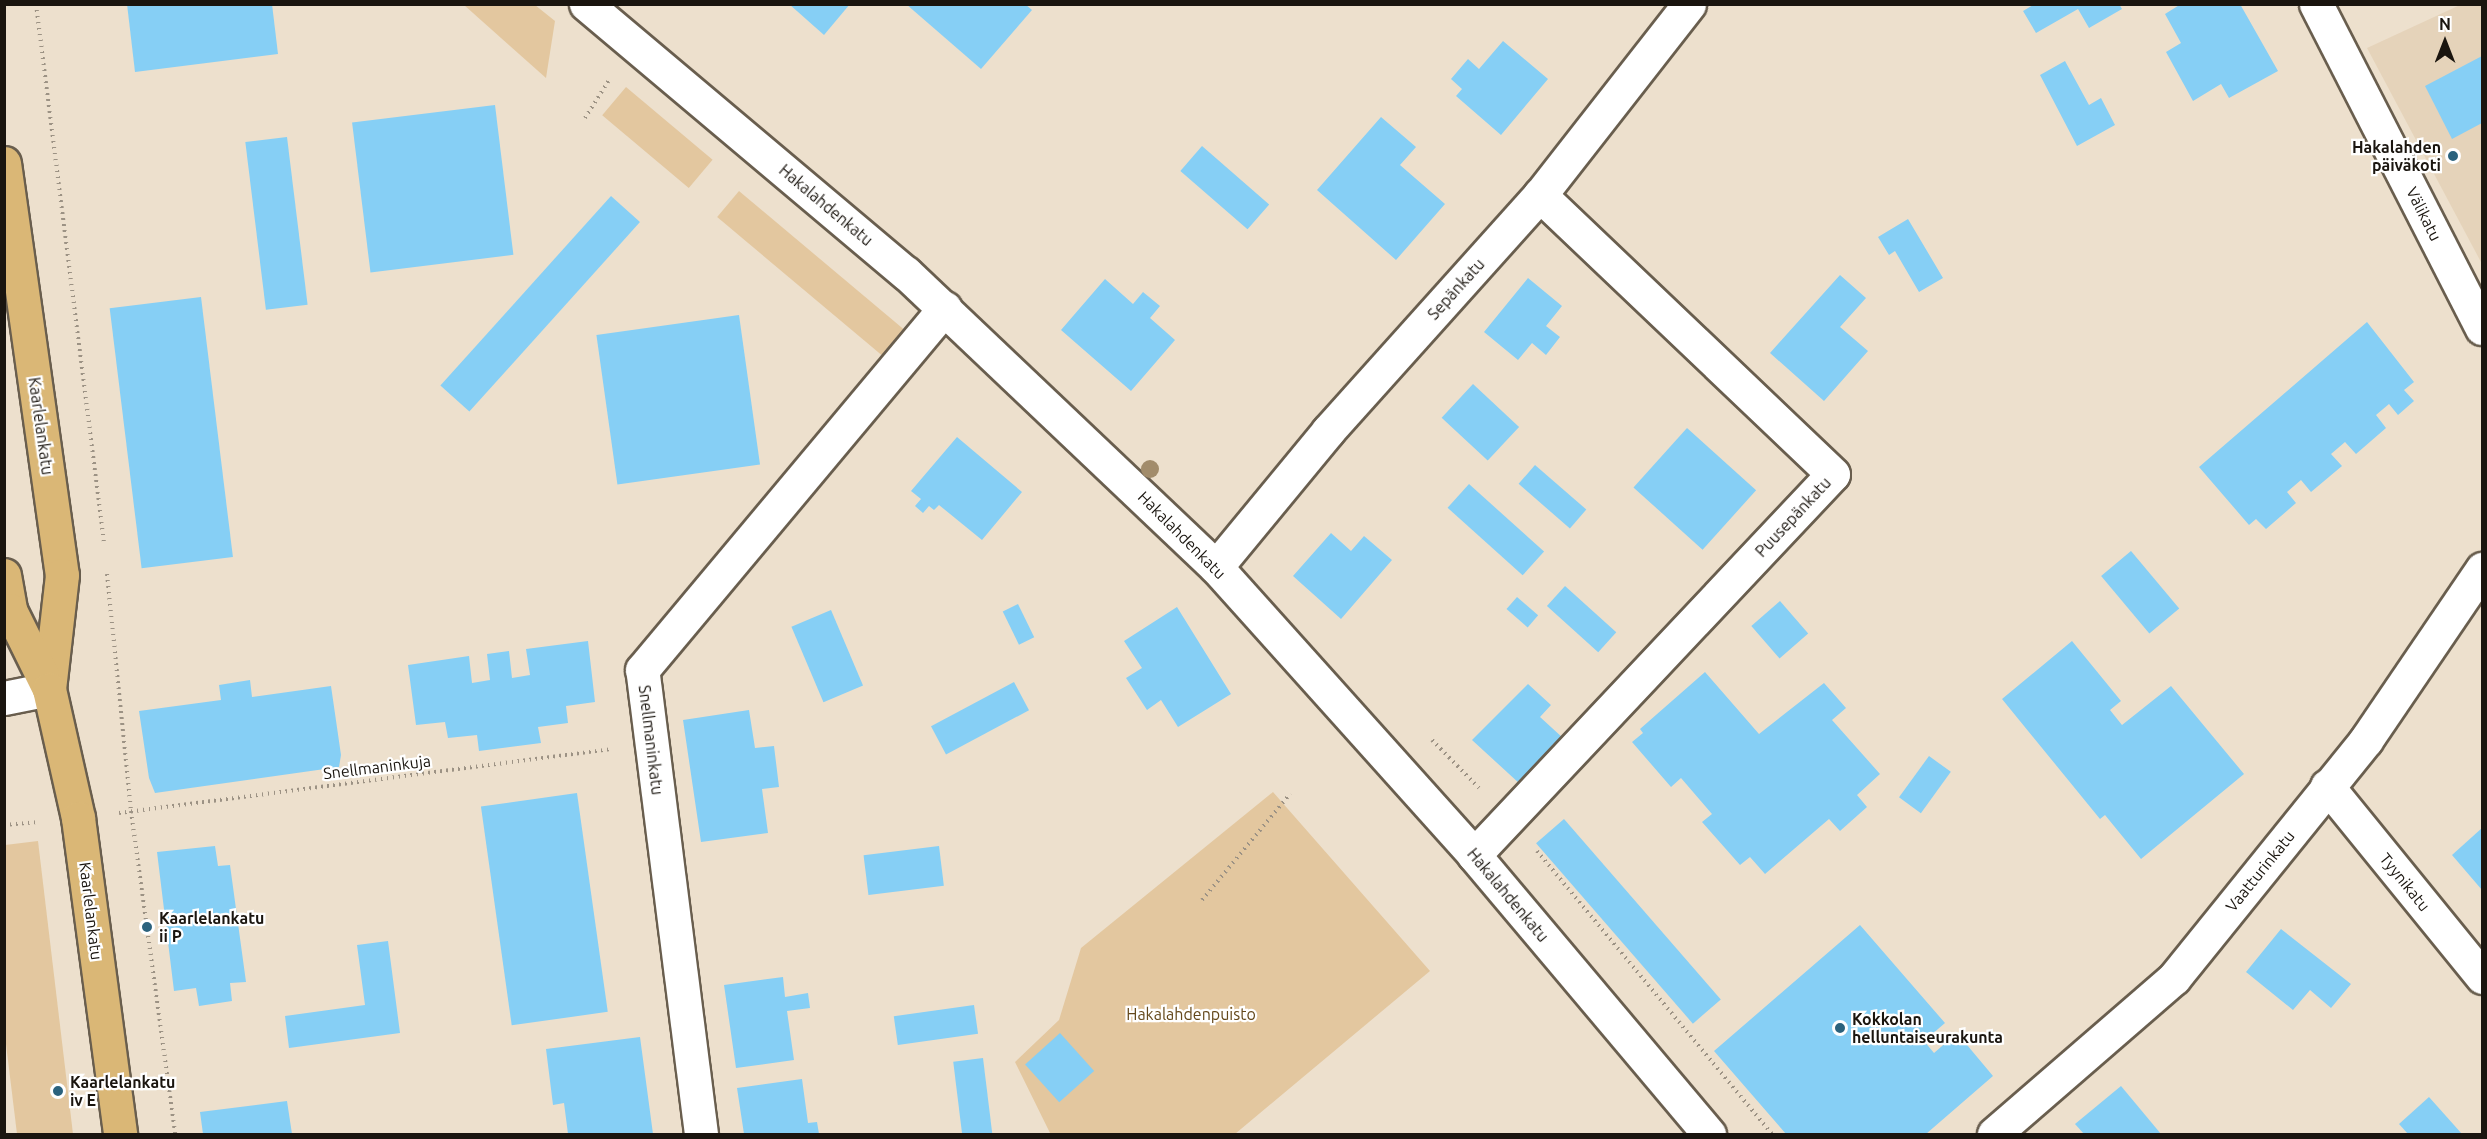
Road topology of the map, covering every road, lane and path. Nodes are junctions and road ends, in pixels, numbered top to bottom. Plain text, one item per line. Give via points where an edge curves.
1 (586, 4) edge
2 (1689, 4) edge
3 (2316, 4) edge
4 (4, 164) edge
5 (1540, 195) junction
6 (945, 308) junction
7 (2482, 328) edge
8 (1216, 567) junction
9 (2482, 568) edge
10 (4, 575) edge
11 (49, 689) junction
12 (4, 698) edge
13 (651, 744) junction
14 (2327, 786) junction
15 (1290, 794) dead end
16 (78, 818) junction
17 (1474, 855) junction
18 (1202, 900) dead end
19 (2482, 977) edge
20 (120, 1134) edge
21 (701, 1134) edge
22 (1709, 1134) edge
23 (1994, 1134) edge

1 - 6 street, Hakalahdenkatu
2 - 5 street, Sepänkatu
3 - 7 street, Välikatu
4 - 11 main road, Kaarlelankatu via 62,575
5 - 8 street, Sepänkatu via 1328,431
5 - 17 street, Puusepänkatu via 1833,474
6 - 8 street, Hakalahdenkatu
6 - 13 street, Snellmaninkatu via 642,670
8 - 17 street, Hakalahdenkatu
9 - 14 street, Vaatturinkatu via 2367,740
10 - 11 main road, Kaarlelankatu via 10,610
11 - 12 street
11 - 16 main road, Kaarlelankatu
13 - 16 path, Snellmaninkuja
13 - 21 street, Snellmaninkatu
14 - 19 street, Tyynikatu
14 - 23 street, Vaatturinkatu via 2174,978
15 - 18 path
16 - 20 main road, Kaarlelankatu
17 - 22 street, Hakalahdenkatu

